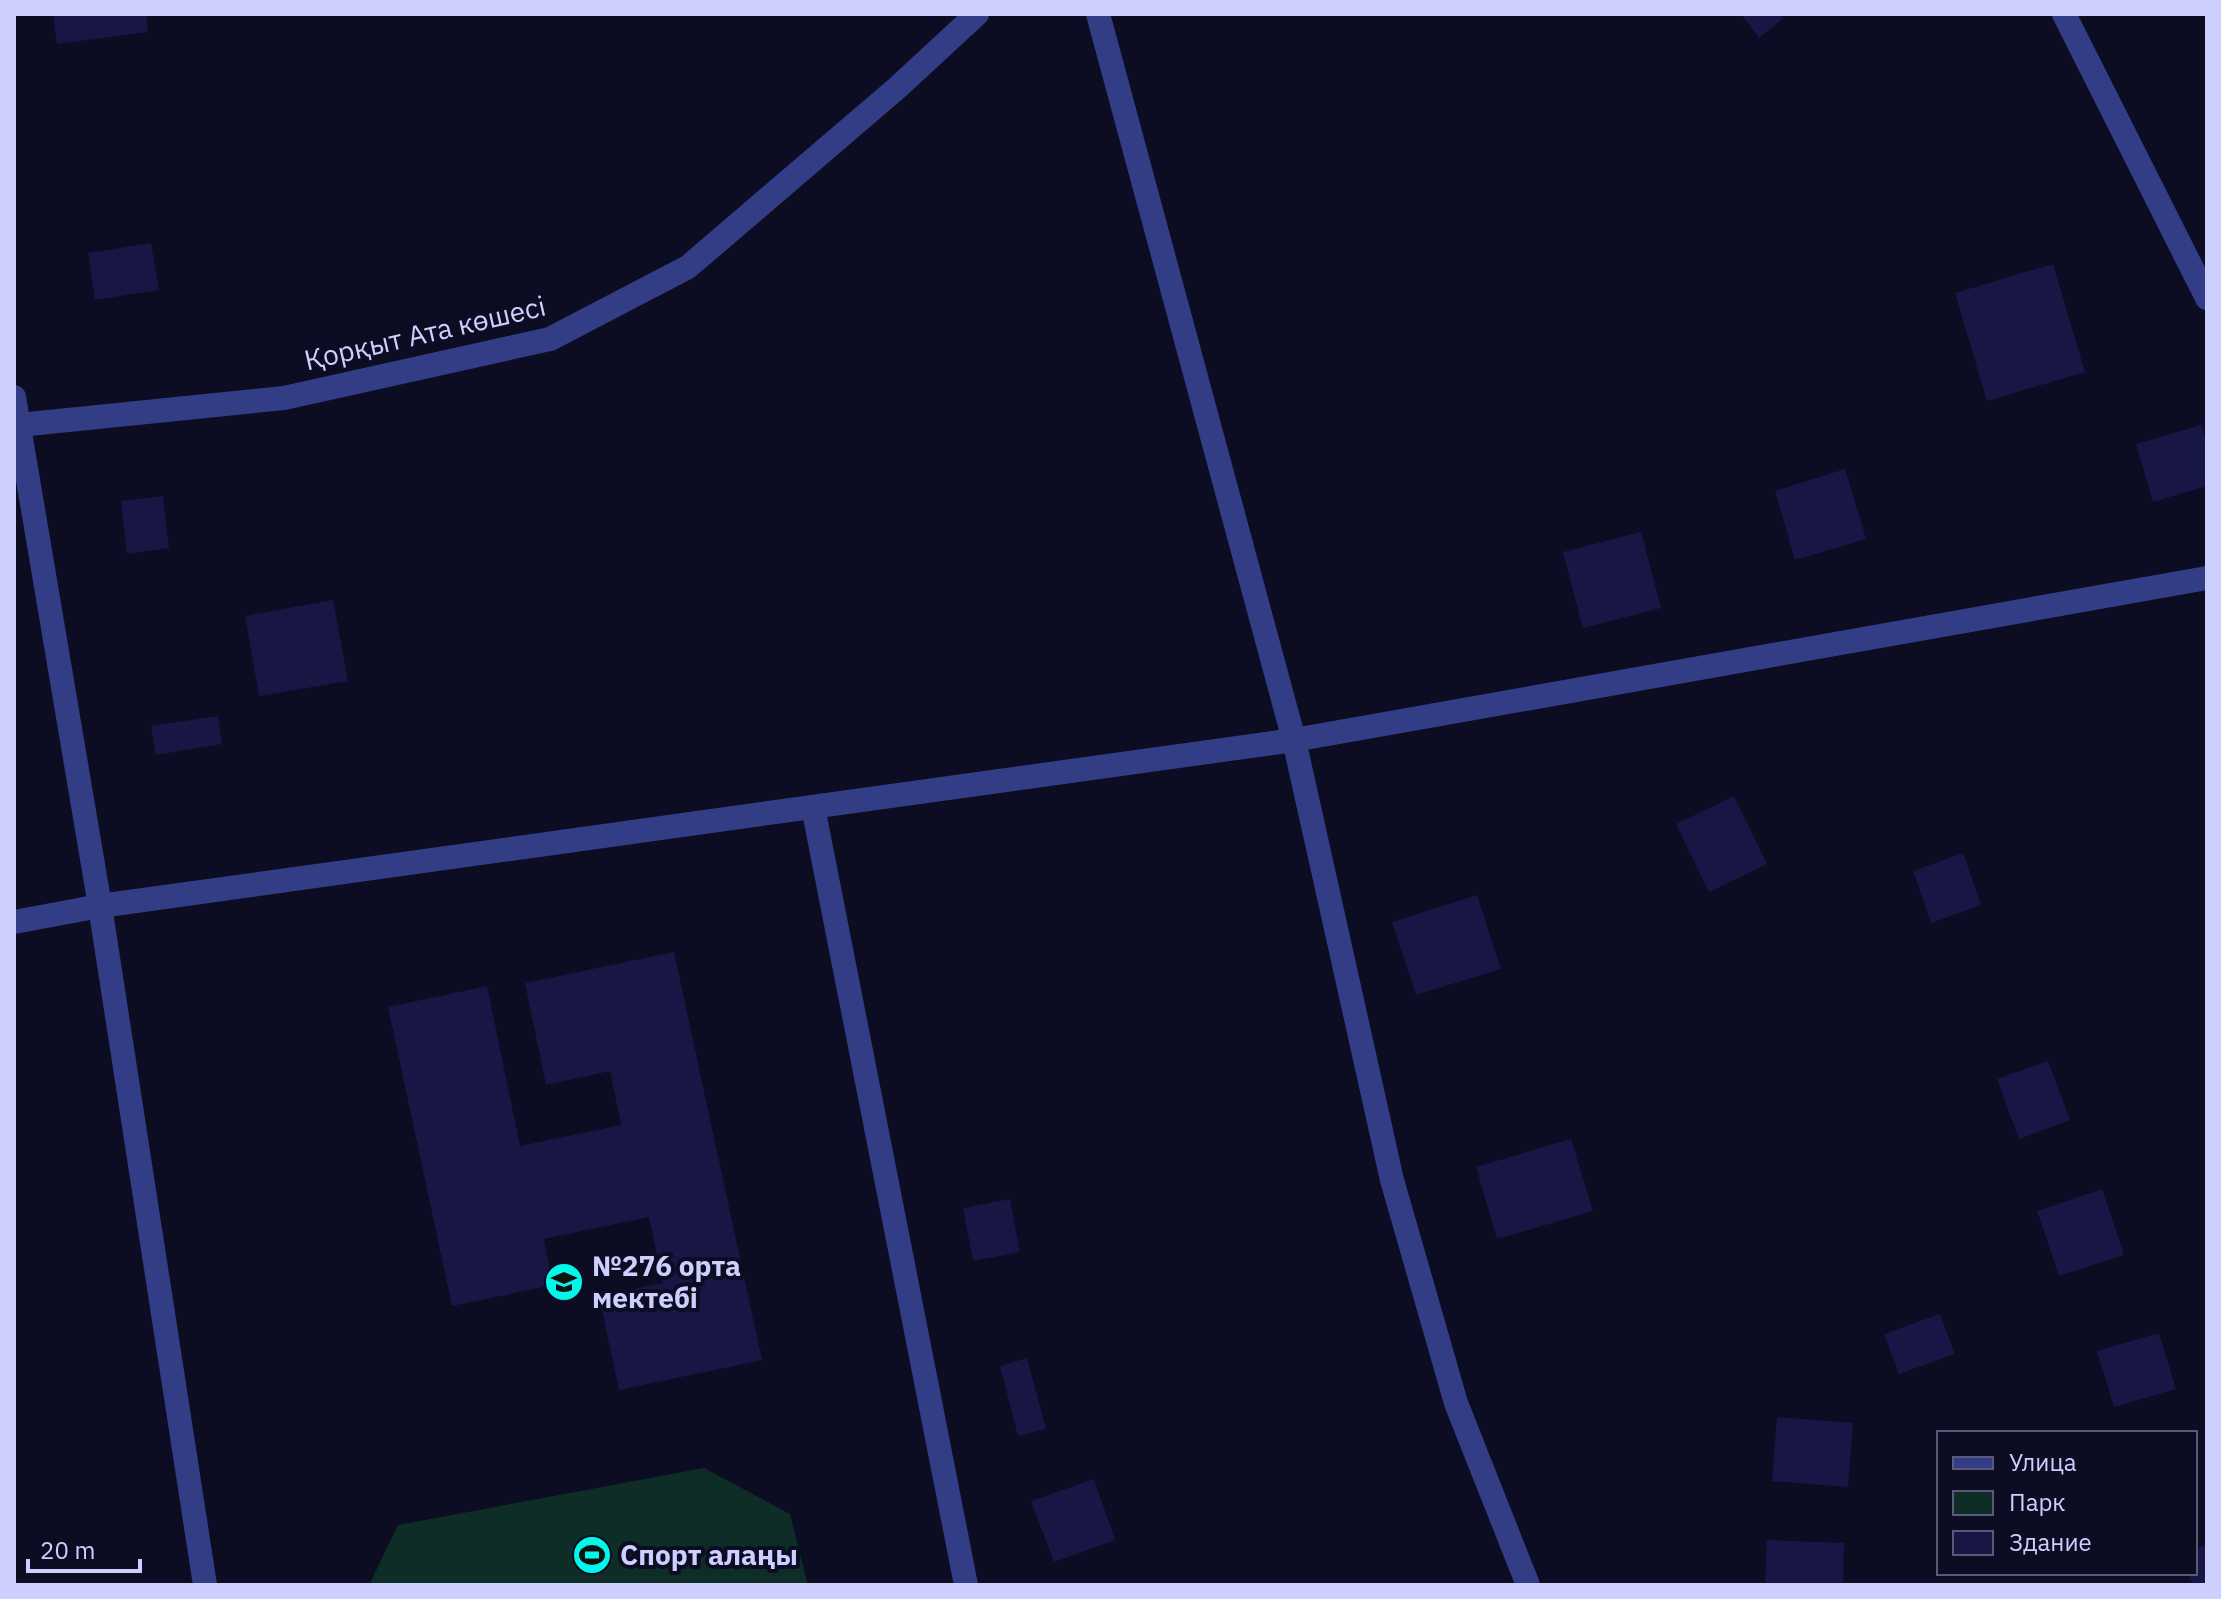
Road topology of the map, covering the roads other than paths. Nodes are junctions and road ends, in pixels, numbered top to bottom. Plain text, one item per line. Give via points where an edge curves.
1 (977, 14) edge
2 (1098, 14) edge
3 (2064, 14) edge
4 (2207, 298) edge
5 (14, 397) edge
6 (19, 425) junction
7 (2207, 578) edge
8 (1294, 740) junction
9 (813, 807) junction
10 (100, 906) junction
11 (14, 922) edge
12 (205, 1585) edge
13 (966, 1585) edge
14 (1528, 1585) edge

1 - 6 street, Қорқыт Ата көшесі via 688,267 550,339 284,398
2 - 8 street
3 - 4 street
5 - 6 street
6 - 10 street
7 - 8 street
8 - 9 street
8 - 14 street via 1392,1180 1456,1403
9 - 10 street
9 - 13 street
10 - 11 street
10 - 12 street

